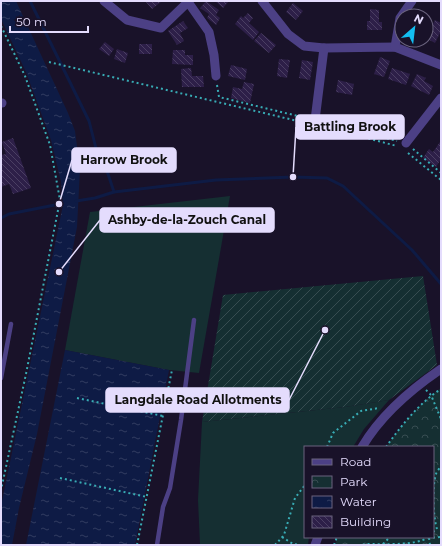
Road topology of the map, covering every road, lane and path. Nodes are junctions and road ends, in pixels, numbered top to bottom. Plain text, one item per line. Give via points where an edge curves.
1 (104, 1) edge
2 (262, 1) edge
3 (188, 2) edge
4 (1, 26) edge
5 (394, 47) edge
6 (324, 48) junction
7 (398, 48) edge
8 (49, 62) dead end
9 (441, 65) edge
10 (216, 76) dead end
11 (441, 98) edge
12 (315, 120) dead end
13 (404, 148) junction
14 (441, 180) edge
15 (194, 320) dead end
16 (11, 324) dead end
17 (441, 369) edge
18 (172, 370) dead end
19 (1, 378) edge
20 (420, 384) junction
21 (441, 388) edge
22 (430, 395) junction
23 (76, 398) dead end
24 (396, 405) junction
25 (163, 416) junction
26 (441, 419) edge
27 (327, 446) edge
28 (363, 446) edge
29 (387, 446) edge
30 (441, 466) edge
31 (60, 478) dead end
32 (304, 486) edge
33 (1, 490) edge
34 (147, 497) junction
35 (434, 499) edge
36 (434, 513) edge
37 (434, 519) edge
38 (434, 531) edge
39 (282, 537) junction
40 (427, 538) edge
41 (382, 544) edge
42 (137, 545) edge
43 (157, 545) edge
44 (275, 545) edge
45 (300, 545) edge
46 (363, 545) edge

1 - 3 street via 127,20 161,28
2 - 6 street via 288,34 304,46
3 - 10 street via 209,32
4 - 33 path via 25,76 50,145 60,200
5 - 6 street
6 - 12 street
7 - 9 street
8 - 13 path
11 - 13 street
13 - 14 path
15 - 43 lane via 182,420
16 - 19 lane
17 - 20 street
18 - 25 path
20 - 22 path
20 - 24 street
21 - 22 path
22 - 26 path
22 - 29 path
23 - 25 path
24 - 27 path via 361,411 333,433
24 - 28 street
25 - 34 path
30 - 35 path via 436,475
31 - 34 path
32 - 39 path via 295,498
34 - 42 path
35 - 36 path
37 - 38 path via 437,529
39 - 44 path
39 - 45 path
40 - 41 path via 408,544
41 - 46 path

